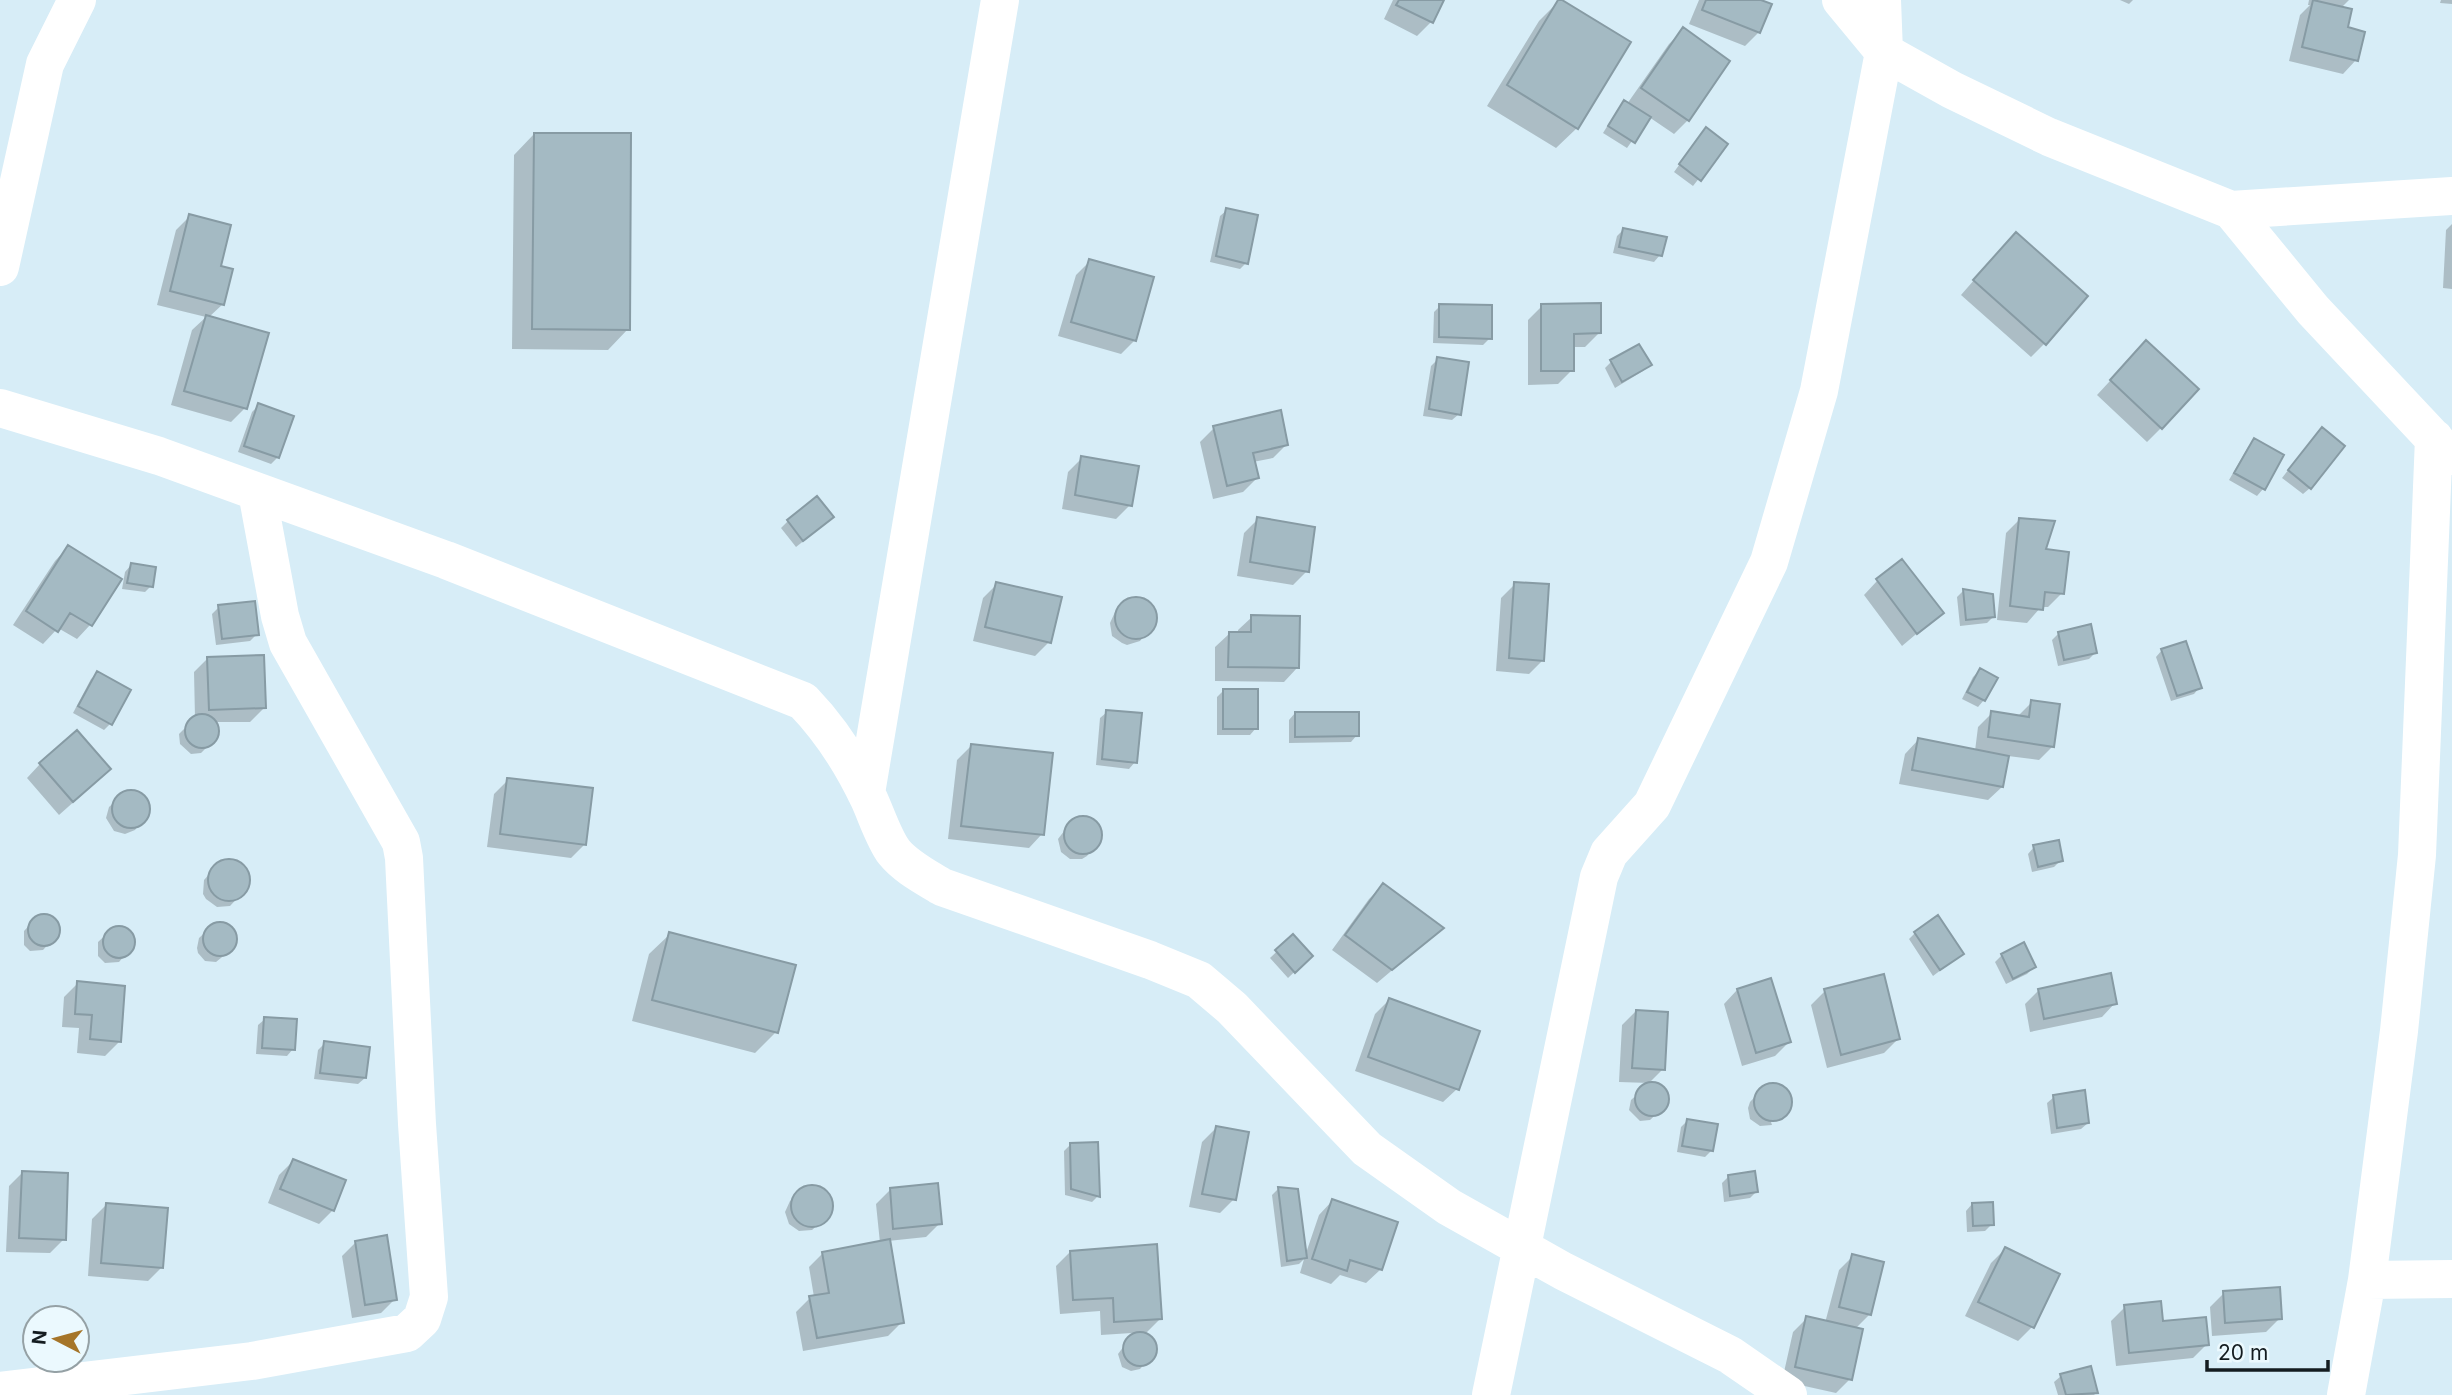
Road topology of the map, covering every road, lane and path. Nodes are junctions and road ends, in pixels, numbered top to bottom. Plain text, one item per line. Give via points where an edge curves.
1 (77, 0) edge
2 (1000, 0) edge
3 (1841, 0) edge
4 (1882, 0) edge
5 (1884, 52) junction
6 (2452, 196) edge
7 (2231, 211) junction
8 (0, 267) edge
9 (0, 408) edge
10 (2443, 448) edge
11 (257, 492) junction
12 (866, 793) junction
13 (1522, 1250) junction
14 (2452, 1279) edge
15 (2367, 1280) junction
16 (0, 1391) edge
17 (1491, 1395) edge
18 (1788, 1395) edge
19 (2346, 1395) edge

1 - 8 street via 45,64
2 - 12 street
3 - 5 street
4 - 5 street
5 - 7 street via 2049,137
5 - 13 street via 1819,391 1769,562 1652,805 1609,853 1599,877
6 - 7 street
7 - 10 street via 2313,310
9 - 11 street via 159,456
10 - 15 street via 2417,855
11 - 12 street via 446,560 803,701 821,719
11 - 16 street via 288,643 401,842 429,1297 422,1319 407,1333 251,1361
12 - 13 street via 894,852 942,887 1199,981 1232,1008 1367,1149 1449,1207
13 - 17 street
13 - 18 street via 1730,1355
14 - 15 street
15 - 19 street

